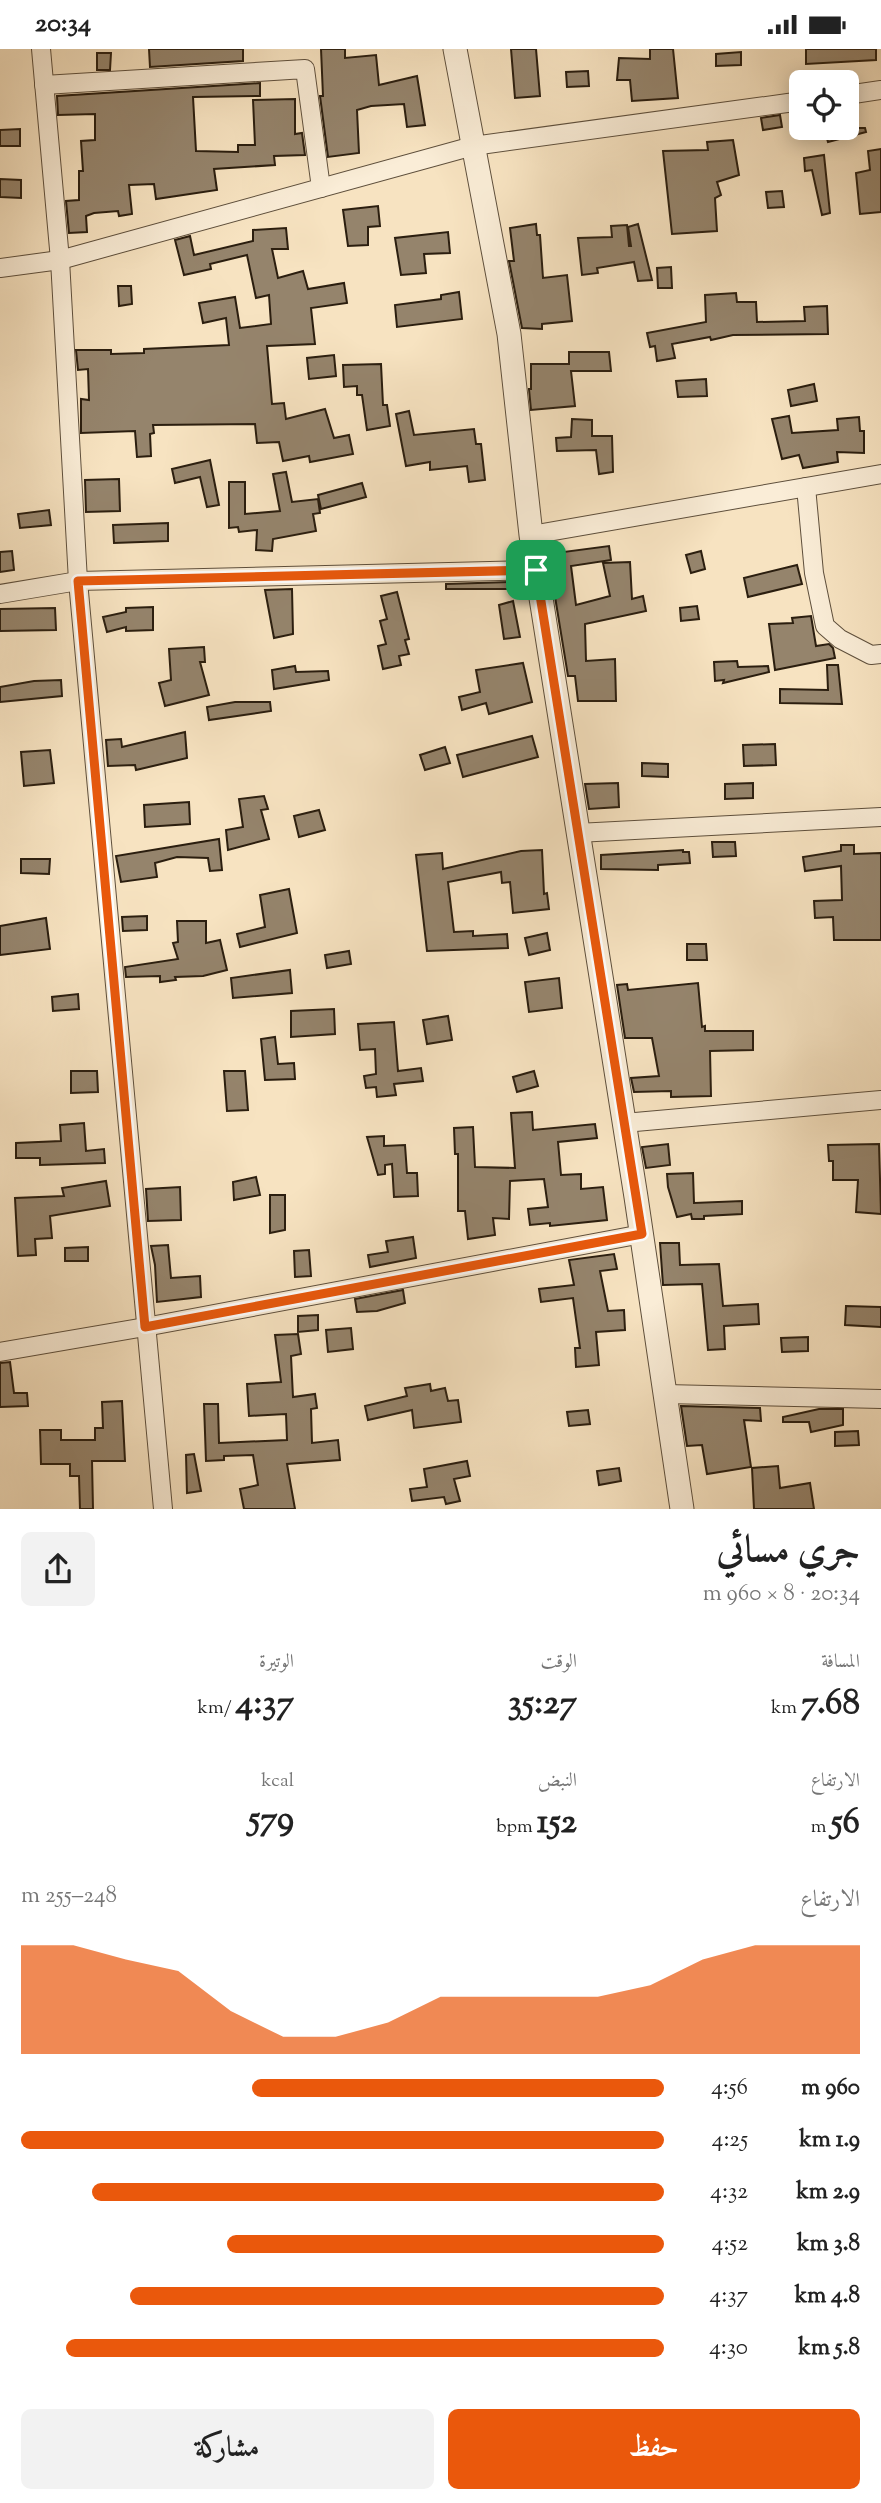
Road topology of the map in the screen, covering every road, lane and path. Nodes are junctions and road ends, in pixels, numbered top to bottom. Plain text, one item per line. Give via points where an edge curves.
1 (41, 49) edge
2 (455, 49) edge
3 (44, 85) junction
4 (881, 90) edge
5 (859, 93) edge
6 (789, 103) edge
7 (473, 146) junction
8 (321, 188) junction
9 (60, 260) junction
10 (0, 268) edge
11 (881, 474) edge
12 (806, 487) junction
13 (531, 535) junction
14 (536, 570) junction
15 (78, 581) junction
16 (0, 593) edge
17 (881, 654) edge
18 (881, 817) edge
19 (577, 833) junction
20 (881, 1100) edge
21 (624, 1123) junction
22 (642, 1234) junction
23 (145, 1327) junction
24 (0, 1352) edge
25 (665, 1394) junction
26 (881, 1399) edge
27 (163, 1509) edge
28 (682, 1509) edge

1 - 3 street
2 - 7 street
3 - 8 street via 305,69
3 - 9 street
4 - 5 street
6 - 7 street
7 - 8 street
7 - 13 street via 509,334
8 - 9 street
9 - 10 street
9 - 15 street
11 - 12 street
12 - 13 street
12 - 17 street via 814,573 825,626 871,655
13 - 14 street
14 - 15 street
14 - 19 street
15 - 16 street
15 - 23 street
18 - 19 street
19 - 21 street
20 - 21 street
21 - 22 street
22 - 23 street
22 - 25 street
23 - 24 street
23 - 27 street
25 - 26 street
25 - 28 street

